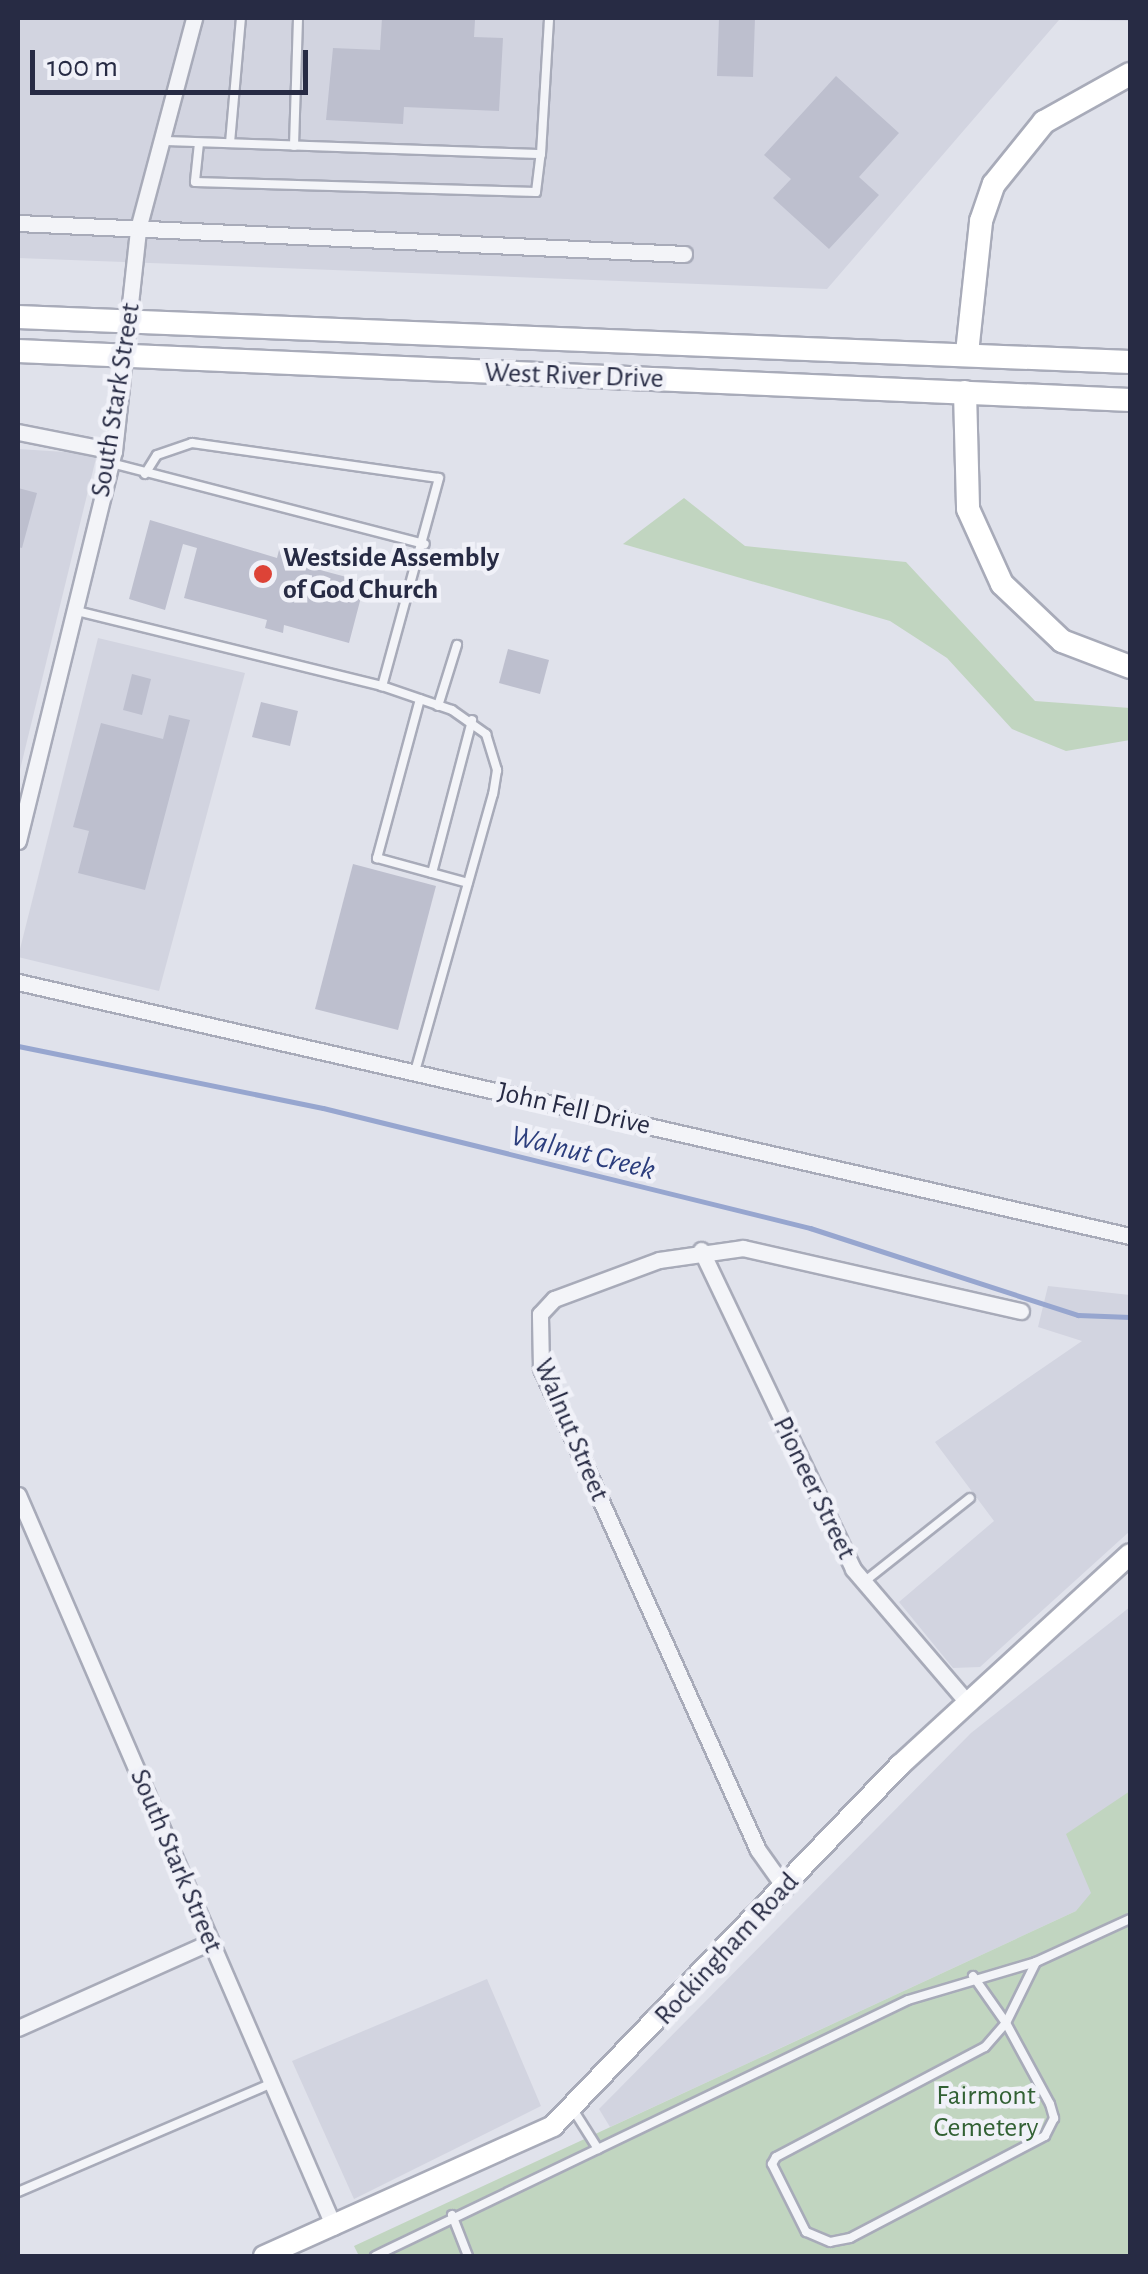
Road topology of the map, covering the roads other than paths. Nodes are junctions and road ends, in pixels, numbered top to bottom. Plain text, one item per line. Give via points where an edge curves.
1 (194, 18) edge
2 (241, 18) edge
3 (298, 18) edge
4 (549, 18) edge
5 (1130, 74) edge
6 (158, 141) junction
7 (199, 142) junction
8 (230, 144) junction
9 (294, 146) junction
10 (541, 154) junction
11 (18, 223) edge
12 (138, 229) junction
13 (684, 254) dead end
14 (18, 316) edge
15 (130, 322) junction
16 (18, 351) edge
17 (967, 353) junction
18 (127, 357) junction
19 (1130, 362) edge
20 (965, 392) junction
21 (1130, 400) edge
22 (18, 432) edge
23 (113, 457) junction
24 (144, 474) junction
25 (425, 544) junction
26 (73, 610) junction
27 (457, 645) dead end
28 (1130, 667) edge
29 (382, 686) junction
30 (420, 699) junction
31 (438, 706) junction
32 (472, 720) junction
33 (18, 841) edge
34 (432, 873) junction
35 (468, 883) junction
36 (18, 982) edge
37 (415, 1072) junction
38 (1130, 1236) edge
39 (701, 1250) junction
40 (1021, 1311) dead end
41 (18, 1495) edge
42 (970, 1498) dead end
43 (1130, 1554) edge
44 (863, 1583) junction
45 (966, 1700) junction
46 (785, 1888) junction
47 (1130, 1919) edge
48 (210, 1942) junction
49 (1036, 1962) junction
50 (974, 1976) junction
51 (1006, 2023) junction
52 (18, 2028) edge
53 (272, 2083) junction
54 (572, 2108) junction
55 (598, 2149) junction
56 (18, 2192) edge
57 (452, 2215) junction
58 (334, 2227) junction
59 (264, 2256) edge
60 (375, 2256) edge
61 (468, 2256) edge

1 - 6 street, South Stark Street
2 - 8 lane
3 - 9 lane
4 - 10 lane
5 - 17 main road via 1044,122 994,184 981,221
6 - 7 lane
6 - 12 street, South Stark Street
7 - 8 lane
7 - 10 lane via 195,182 536,192
8 - 9 lane
9 - 10 lane
11 - 12 street
12 - 13 street
12 - 15 street, South Stark Street
14 - 15 main road, West River Drive
15 - 17 main road, West River Drive
15 - 18 street, South Stark Street
16 - 18 main road, West River Drive
17 - 19 main road, West River Drive
18 - 20 main road, West River Drive
18 - 23 street, South Stark Street
20 - 21 main road, West River Drive
20 - 28 main road via 968,508 1002,584 1062,641
22 - 23 street
23 - 24 lane
23 - 26 street, South Stark Street
24 - 25 lane
24 - 25 lane via 157,455 192,443 421,472 440,478
25 - 29 lane
26 - 29 lane
26 - 33 street, South Stark Street
27 - 31 lane
29 - 30 lane
30 - 31 lane
30 - 34 lane via 377,858
31 - 32 lane
32 - 34 lane
32 - 35 lane via 494,748 496,770
34 - 35 lane
35 - 37 lane
36 - 37 street, John Fell Drive
37 - 38 street, John Fell Drive
39 - 40 street, Walnut Street via 742,1248
39 - 44 street, Pioneer Street
39 - 46 street, Walnut Street via 554,1299 534,1338 541,1368 758,1850
41 - 48 street, South Stark Street
42 - 44 lane
43 - 45 street, Rockingham Road
44 - 45 street, Pioneer Street
45 - 46 street, Rockingham Road
46 - 54 street, Rockingham Road
47 - 49 lane
48 - 52 street
48 - 53 street, South Stark Street
49 - 50 lane
49 - 51 lane
50 - 51 lane
50 - 55 lane via 908,2000
51 - 51 lane via 985,2047 776,2157 772,2164 806,2232 830,2242 850,2238 1045,2136 1054,2118 1050,2104
53 - 56 lane
53 - 58 street, South Stark Street
54 - 55 lane
54 - 58 street, Rockingham Road via 553,2126
55 - 57 lane
57 - 60 lane
57 - 61 lane
58 - 59 street, Rockingham Road

